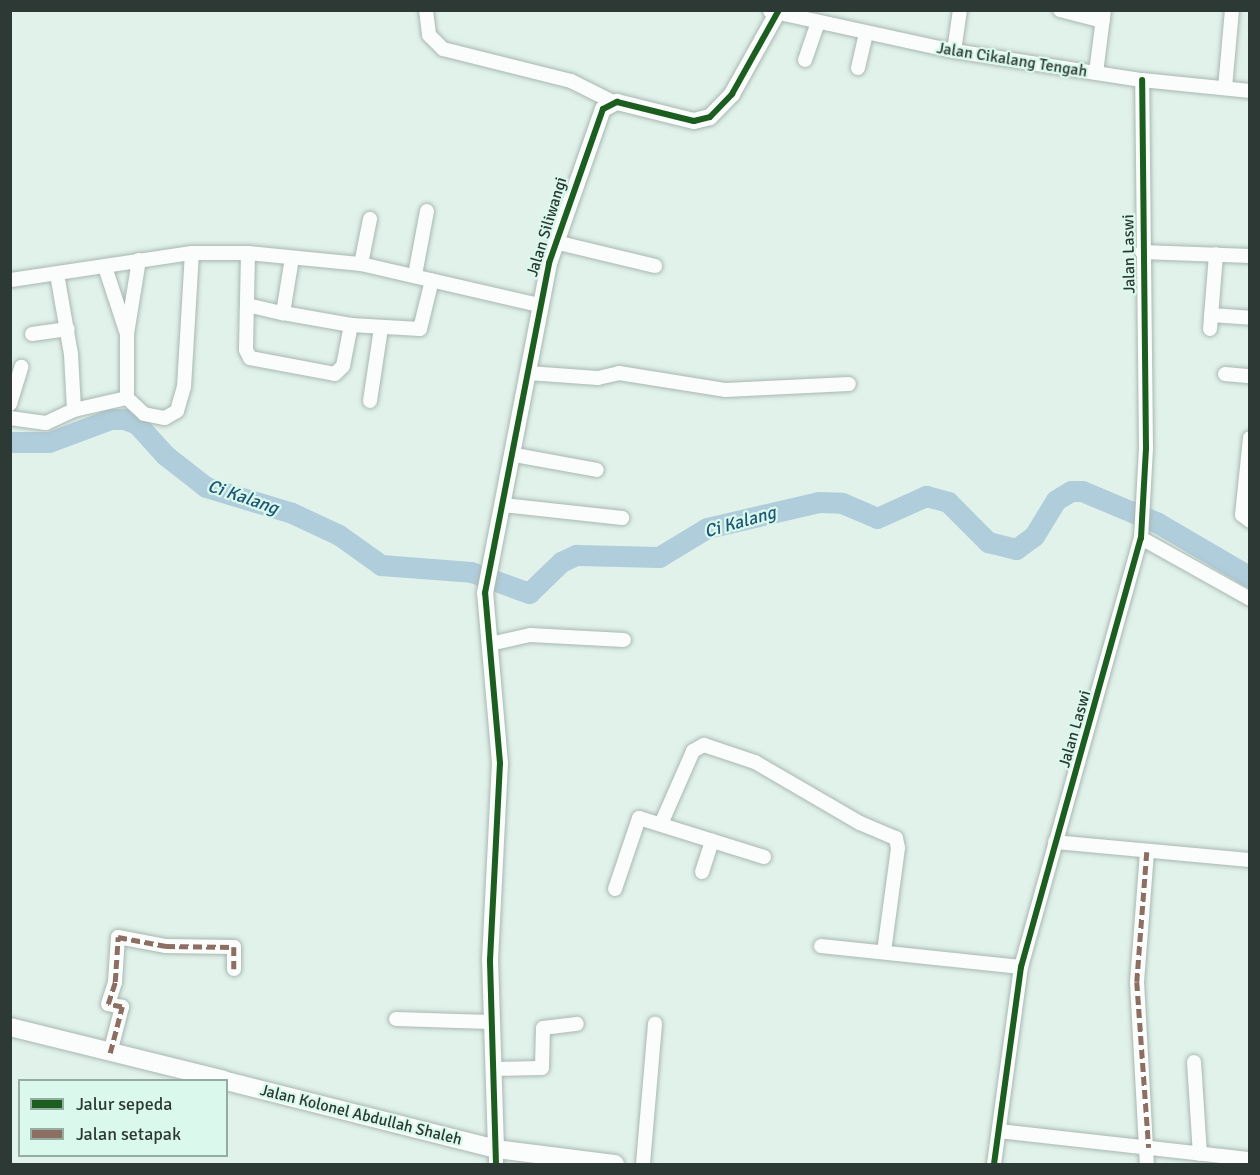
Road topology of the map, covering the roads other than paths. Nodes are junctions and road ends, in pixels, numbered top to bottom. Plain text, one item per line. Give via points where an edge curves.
1 (426, 10) edge
2 (960, 10) edge
3 (1060, 10) edge
4 (1232, 10) edge
5 (775, 11) edge
6 (1103, 16) edge
7 (818, 23) junction
8 (866, 33) junction
9 (954, 51) junction
10 (805, 60) dead end
11 (858, 68) dead end
12 (1096, 73) junction
13 (1142, 80) junction
14 (1226, 88) junction
15 (1250, 91) edge
16 (613, 102) junction
17 (427, 212) dead end
18 (370, 219) dead end
19 (555, 242) junction
20 (1142, 252) junction
21 (192, 253) junction
22 (249, 253) junction
23 (1216, 254) junction
24 (1250, 256) edge
25 (292, 258) junction
26 (139, 260) junction
27 (361, 264) junction
28 (655, 266) dead end
29 (105, 267) junction
30 (57, 274) junction
31 (415, 275) junction
32 (11, 280) edge
33 (432, 280) junction
34 (247, 305) junction
35 (539, 305) junction
36 (284, 313) junction
37 (1250, 318) edge
38 (351, 325) junction
39 (381, 328) junction
40 (68, 329) junction
41 (32, 334) dead end
42 (127, 334) junction
43 (21, 367) dead end
44 (528, 373) junction
45 (1226, 374) dead end
46 (1250, 376) edge
47 (849, 384) dead end
48 (127, 398) junction
49 (370, 401) dead end
50 (10, 404) edge
51 (74, 410) junction
52 (10, 418) edge
53 (1250, 438) edge
54 (515, 455) junction
55 (1248, 467) edge
56 (597, 470) dead end
57 (503, 505) junction
58 (622, 518) dead end
59 (1250, 521) edge
60 (1142, 534) junction
61 (1250, 599) edge
62 (624, 640) dead end
63 (490, 644) junction
64 (661, 824) junction
65 (712, 841) junction
66 (1055, 842) junction
67 (1147, 852) junction
68 (764, 857) dead end
69 (1250, 860) edge
70 (702, 872) dead end
71 (615, 889) dead end
72 (820, 946) dead end
73 (884, 951) junction
74 (1021, 967) junction
75 (234, 969) dead end
76 (396, 1019) dead end
77 (490, 1022) junction
78 (577, 1024) dead end
79 (655, 1024) dead end
80 (10, 1027) edge
81 (110, 1053) junction
82 (1194, 1062) dead end
83 (493, 1069) junction
84 (217, 1079) edge
85 (228, 1082) edge
86 (999, 1131) junction
87 (1149, 1148) junction
88 (1200, 1154) junction
89 (496, 1157) edge
90 (1250, 1159) edge
91 (615, 1164) edge
92 (643, 1164) edge
93 (994, 1164) edge
94 (1147, 1164) edge

1 - 16 street via 428,33 442,49 594,88
2 - 9 street
3 - 6 street
4 - 14 street
5 - 7 street, Jalan Cikalang Tengah
5 - 16 street via 732,94 710,117 694,121
6 - 12 street
7 - 8 street, Jalan Cikalang Tengah
7 - 10 street
8 - 9 street, Jalan Cikalang Tengah
8 - 11 street
9 - 12 street, Jalan Cikalang Tengah
12 - 13 street, Jalan Cikalang Tengah
13 - 14 street, Jalan Cikalang Tengah
13 - 20 street, Jalan Laswi
14 - 15 street, Jalan Cikalang Tengah
16 - 19 street, Jalan Siliwangi via 594,128
17 - 31 street
18 - 27 street
19 - 28 street
19 - 35 street, Jalan Siliwangi
20 - 23 street
20 - 60 street, Jalan Laswi
21 - 22 street
21 - 26 street
21 - 48 street via 184,387 179,407 169,417 155,418
22 - 25 street
22 - 34 street
23 - 24 street
23 - 37 street via 1211,322
25 - 27 street
25 - 36 street
26 - 29 street
26 - 42 street
27 - 31 street
29 - 30 street
29 - 42 street
30 - 32 street
30 - 40 street
31 - 33 street
33 - 35 street
33 - 39 street via 420,328
34 - 36 street
34 - 38 street via 246,352 256,361 337,374 344,363
35 - 44 street, Jalan Siliwangi
36 - 38 street
38 - 39 street
39 - 49 street
40 - 41 street
40 - 51 street
42 - 48 street
43 - 50 street
44 - 47 street via 592,378 619,373 728,390
44 - 54 street, Jalan Siliwangi
45 - 46 street
48 - 51 street
51 - 52 street via 46,423
53 - 55 street
54 - 56 street
54 - 57 street, Jalan Siliwangi
55 - 59 street via 1242,514
57 - 58 street
57 - 63 street, Jalan Siliwangi via 486,584
60 - 61 street
60 - 66 street, Jalan Laswi
62 - 63 street via 530,635
63 - 77 street, Jalan Siliwangi via 500,776 490,927
64 - 65 street
64 - 71 street via 634,820
64 - 73 street via 693,751 704,745 754,762 860,823 896,838 898,848
65 - 68 street
65 - 70 street
66 - 67 street
66 - 74 street, Jalan Laswi
67 - 69 street
67 - 87 street via 1137,982
72 - 73 street
73 - 74 street
74 - 86 street, Jalan Laswi
75 - 81 street via 234,947 166,946 118,937 118,961 108,1004 122,1007
76 - 77 street
77 - 83 street, Jalan Siliwangi
78 - 83 street via 543,1028 542,1068
79 - 92 street
80 - 81 main road, Jalan Kolonel Abdullah Shaleh
81 - 84 main road, Jalan Kolonel Abdullah Shaleh
82 - 88 street
83 - 89 street, Jalan Siliwangi
85 - 89 main road, Jalan Kolonel Abdullah Shaleh
86 - 87 street
86 - 93 street, Jalan Laswi
87 - 88 street
87 - 94 street
88 - 90 street
89 - 91 main road, Jalan Kolonel Abdullah Shaleh

